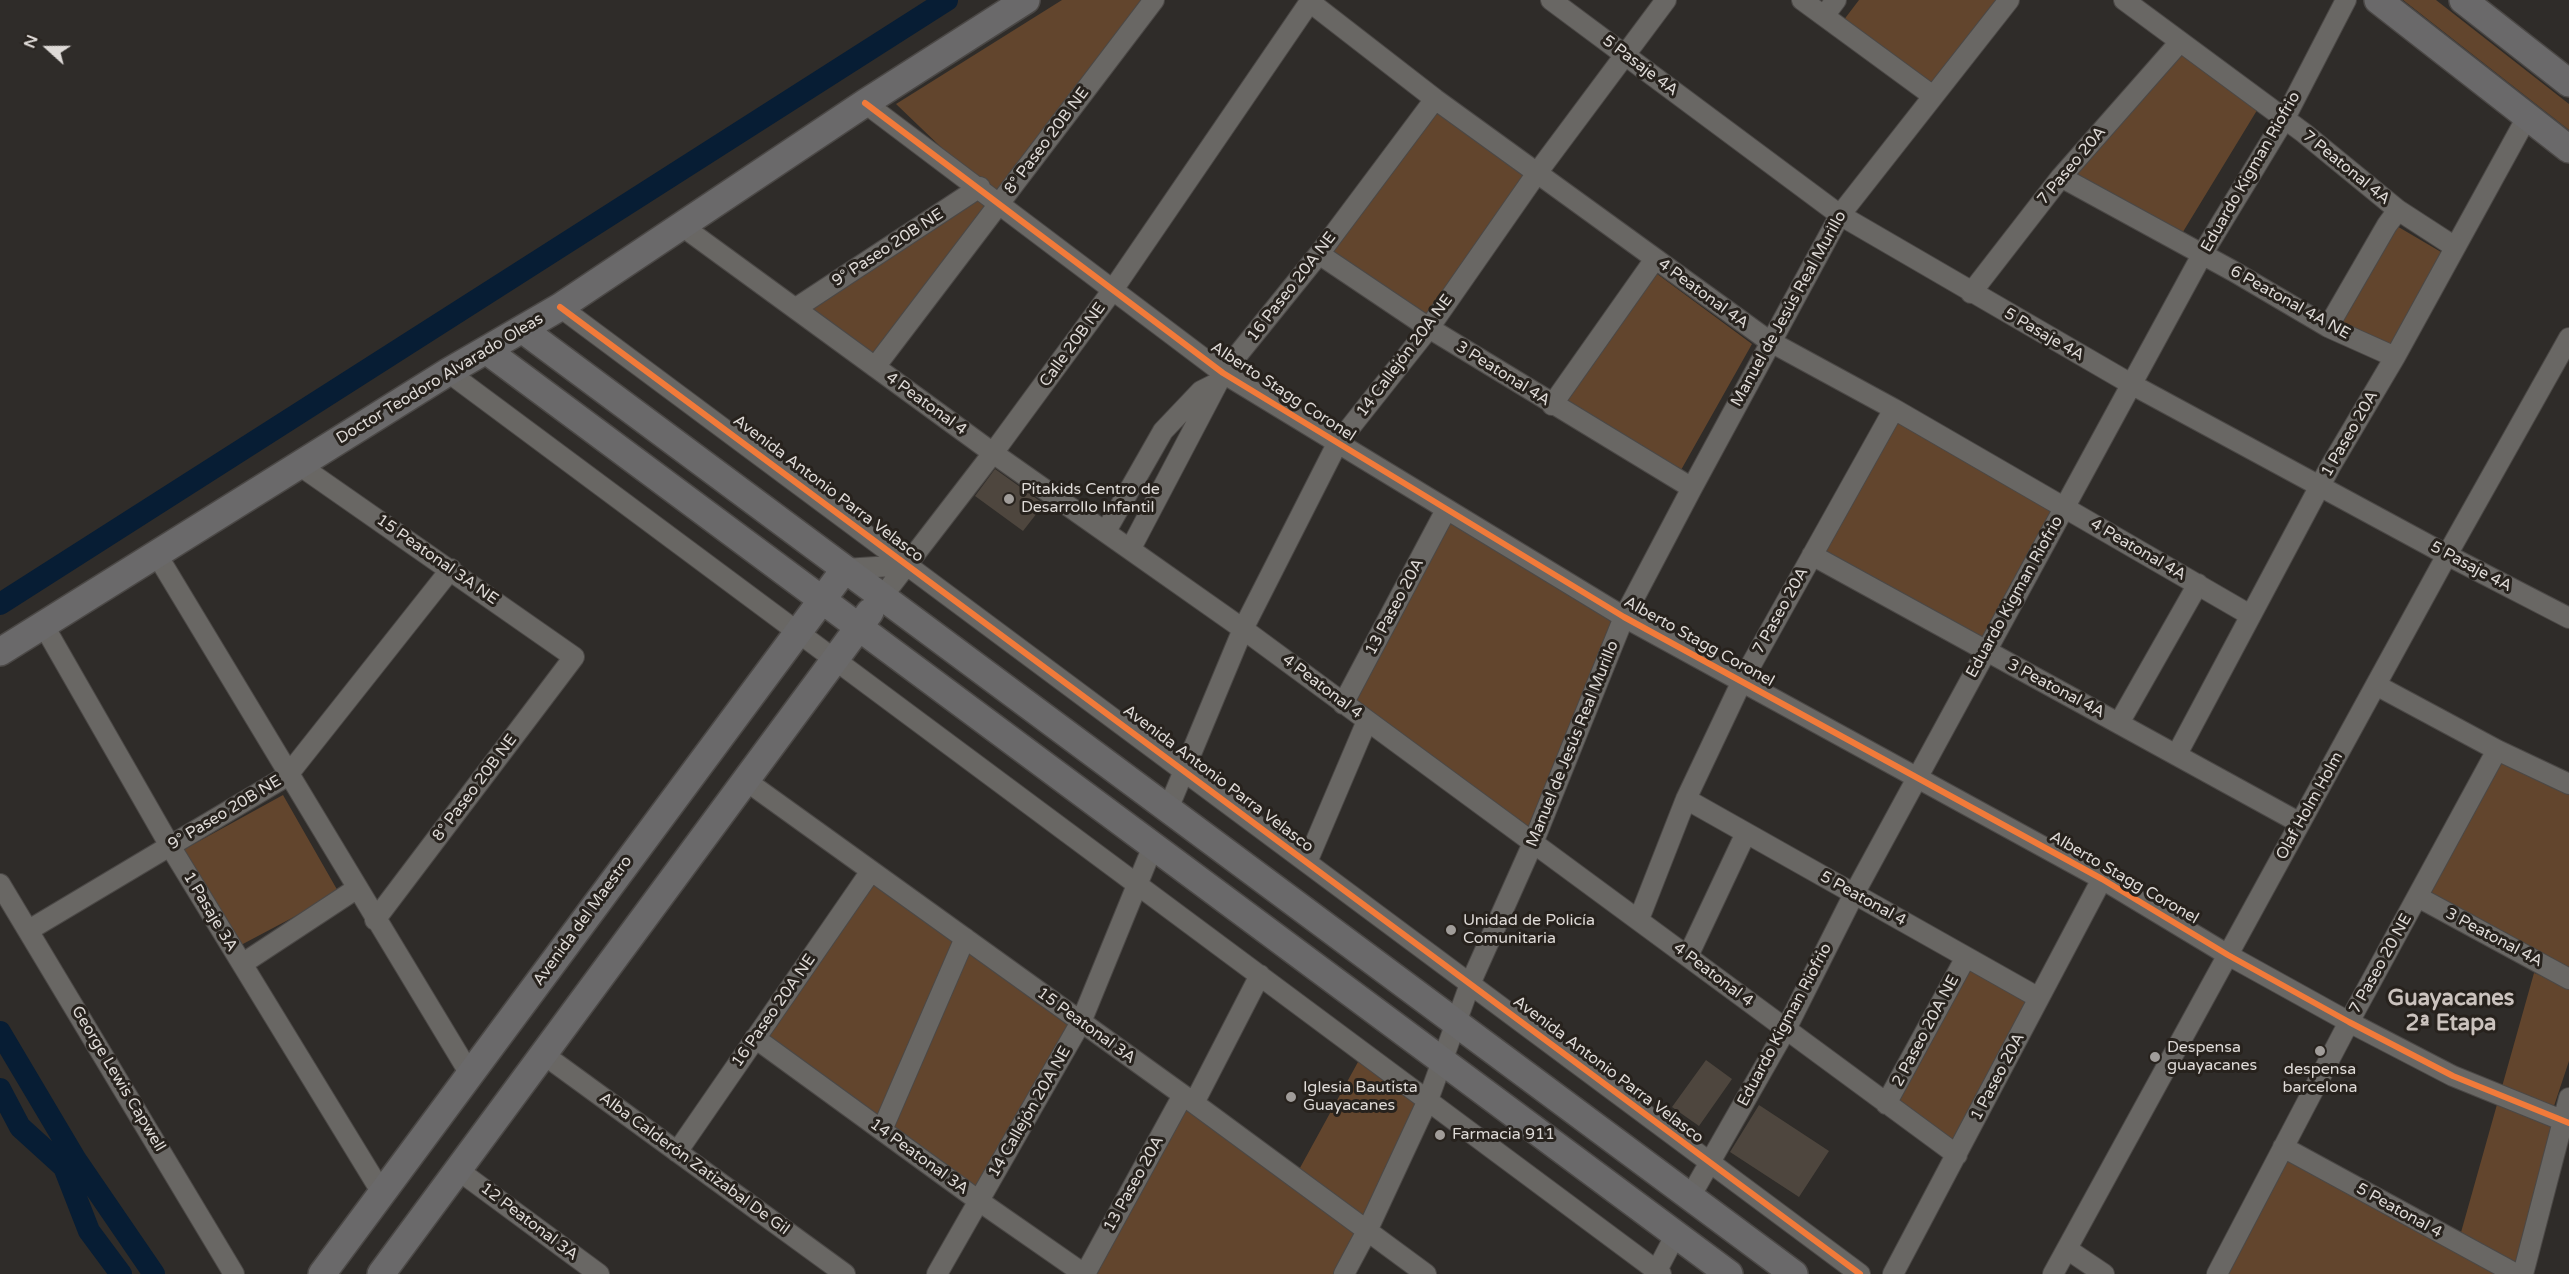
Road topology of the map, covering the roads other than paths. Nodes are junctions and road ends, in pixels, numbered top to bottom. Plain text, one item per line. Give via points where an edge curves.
1 (1026, 0) edge
2 (1154, 0) edge
3 (1551, 0) edge
4 (1666, 0) edge
5 (1802, 0) edge
6 (1836, 0) edge
7 (2009, 0) edge
8 (2124, 0) edge
9 (2346, 0) edge
10 (2378, 0) edge
11 (2463, 0) edge
12 (1311, 1) edge
13 (1824, 16) junction
14 (2179, 43) junction
15 (1625, 54) junction
16 (2569, 83) edge
17 (1933, 96) junction
18 (1435, 99) junction
19 (865, 103) junction
20 (2527, 117) junction
21 (2285, 118) junction
22 (2569, 150) edge
23 (1538, 173) junction
24 (2061, 177) junction
25 (980, 187) junction
26 (1000, 204) junction
27 (2398, 210) junction
28 (1840, 215) junction
29 (682, 226) junction
30 (2455, 247) junction
31 (2203, 253) junction
32 (1319, 254) junction
33 (1654, 259) junction
34 (1112, 291) junction
35 (1971, 293) junction
36 (560, 307) junction
37 (796, 308) junction
38 (2328, 327) junction
39 (1429, 328) junction
40 (522, 329) junction
41 (2569, 338) edge
42 (1770, 341) junction
43 (486, 350) junction
44 (2395, 357) junction
45 (875, 367) junction
46 (448, 372) junction
47 (1220, 378) junction
48 (2131, 384) junction
49 (1552, 405) junction
50 (1894, 409) junction
51 (1337, 444) junction
52 (993, 453) junction
53 (299, 465) junction
54 (2320, 486) junction
55 (1692, 488) junction
56 (2064, 507) junction
57 (1446, 510) junction
58 (1106, 531) junction
59 (1131, 548) junction
60 (157, 555) junction
61 (1812, 555) junction
62 (2447, 555) junction
63 (907, 565) junction
64 (451, 569) junction
65 (844, 569) junction
66 (2198, 584) junction
67 (882, 597) junction
68 (821, 600) junction
69 (2250, 615) junction
70 (1624, 617) junction
71 (2569, 618) edge
72 (44, 626) junction
73 (859, 627) junction
74 (1243, 629) junction
75 (797, 632) junction
76 (0, 652) edge
77 (1985, 652) junction
78 (574, 657) joint
79 (834, 660) junction
80 (1742, 681) junction
81 (2376, 685) junction
82 (1343, 704) junction
83 (1367, 721) junction
84 (2119, 723) junction
85 (2498, 750) junction
86 (2177, 754) junction
87 (1184, 771) junction
88 (287, 776) junction
89 (1917, 777) junction
90 (745, 780) junction
91 (2569, 784) edge
92 (1686, 799) junction
93 (1168, 809) junction
94 (2300, 823) junction
95 (1746, 833) junction
96 (1533, 843) junction
97 (170, 846) junction
98 (1153, 846) junction
99 (1307, 862) junction
100 (871, 871) junction
101 (2102, 879) junction
102 (0, 884) edge
103 (1137, 885) junction
104 (356, 889) junction
105 (1854, 894) junction
106 (2418, 897) junction
107 (1639, 919) junction
108 (375, 920) junction
109 (30, 930) junction
110 (965, 938) junction
111 (2228, 955) junction
112 (1688, 956) junction
113 (1966, 957) junction
114 (242, 964) junction
115 (1260, 975) junction
116 (2569, 979) edge
117 (1470, 984) junction
118 (2039, 998) junction
119 (1081, 1022) junction
120 (2349, 1022) junction
121 (1455, 1023) junction
122 (1786, 1029) junction
123 (755, 1038) junction
124 (543, 1054) junction
125 (1441, 1060) junction
126 (470, 1074) junction
127 (2569, 1098) edge
128 (1188, 1099) junction
129 (1428, 1100) junction
130 (1886, 1104) junction
131 (2566, 1121) edge
132 (882, 1130) junction
133 (2283, 1148) junction
134 (677, 1152) junction
135 (1957, 1155) junction
136 (1710, 1162) junction
137 (458, 1170) junction
138 (382, 1193) junction
139 (1690, 1197) junction
140 (979, 1201) junction
141 (1368, 1231) junction
142 (1676, 1234) junction
143 (2067, 1249) junction
144 (594, 1272) edge
145 (1657, 1273) edge
146 (234, 1274) edge
147 (322, 1274) edge
148 (381, 1274) edge
149 (845, 1274) edge
150 (937, 1274) edge
151 (1085, 1274) edge
152 (1344, 1274) edge
153 (1426, 1274) edge
154 (1730, 1274) edge
155 (1794, 1274) edge
156 (1860, 1274) edge
157 (1893, 1274) edge
158 (2053, 1274) edge
159 (2104, 1274) edge
160 (2217, 1274) edge
161 (2516, 1274) edge
162 (2523, 1274) edge

1 - 19 street, Doctor Teodoro Alvarado Oleas
2 - 26 street, 8° Paseo 20B NE
3 - 15 street, 5 Pasaje 4A
4 - 15 street, 14 Callejón 20A NE
5 - 13 street
6 - 13 street
7 - 17 street, Manuel de Jesús Real Murillo
8 - 14 street, 7 Peatonal 4A
9 - 21 street, Eduardo Kigman Riofrio
10 - 20 street
11 - 16 street
12 - 18 street, 4 Peatonal 4A
12 - 34 street, Calle 20B NE
13 - 17 street
14 - 21 street, 7 Peatonal 4A
14 - 24 street, 7 Paseo 20A
15 - 23 street, 14 Callejón 20A NE
15 - 28 street, 5 Pasaje 4A
17 - 28 street, Manuel de Jesús Real Murillo
18 - 23 street, 4 Peatonal 4A
18 - 32 street, 16 Paseo 20A NE
19 - 25 street, Alberto Stagg Coronel
19 - 29 street, Doctor Teodoro Alvarado Oleas
20 - 22 street
20 - 30 street, 1 Paseo 20A
21 - 27 street, 7 Peatonal 4A
21 - 31 street, Eduardo Kigman Riofrio
23 - 33 street, 4 Peatonal 4A
23 - 39 street, 14 Callejón 20A NE
24 - 31 street, 6 Peatonal 4A NE
24 - 35 street, 7 Paseo 20A
25 - 26 street, Alberto Stagg Coronel
25 - 37 street, 9° Paseo 20B NE
26 - 34 street, Alberto Stagg Coronel
26 - 45 street, 8° Paseo 20B NE
27 - 30 street, 7 Peatonal 4A
27 - 38 street
28 - 35 street, 5 Pasaje 4A
28 - 42 street, Manuel de Jesús Real Murillo
29 - 36 street, Doctor Teodoro Alvarado Oleas
29 - 37 street, 4 Peatonal 4
30 - 44 street, 1 Paseo 20A
31 - 38 street, 6 Peatonal 4A NE
31 - 48 street, Eduardo Kigman Riofrio
32 - 39 street, 3 Peatonal 4A
32 - 47 street, 16 Paseo 20A NE
33 - 42 street, 4 Peatonal 4A
33 - 49 street
34 - 47 street, Alberto Stagg Coronel
34 - 52 street, Calle 20B NE
35 - 48 street, 5 Pasaje 4A
36 - 40 street, Doctor Teodoro Alvarado Oleas
36 - 63 street, Avenida Antonio Parra Velasco
37 - 45 street, 4 Peatonal 4
38 - 44 street, 6 Peatonal 4A NE
39 - 49 street, 3 Peatonal 4A
39 - 51 street, 14 Callejón 20A NE
40 - 43 street, Doctor Teodoro Alvarado Oleas
40 - 65 street
41 - 62 street, Olaf Holm Holm
42 - 50 street, 4 Peatonal 4A
42 - 55 street, Manuel de Jesús Real Murillo
43 - 46 street, Doctor Teodoro Alvarado Oleas
43 - 68 street
44 - 54 street, 1 Paseo 20A
45 - 52 street, 4 Peatonal 4
46 - 53 street, Doctor Teodoro Alvarado Oleas
46 - 75 street
47 - 51 street, Alberto Stagg Coronel
47 - 58 street via 1201,391 1163,431
47 - 59 street, 16 Paseo 20A NE
48 - 54 street, 5 Pasaje 4A
48 - 56 street, Eduardo Kigman Riofrio
49 - 55 street, 3 Peatonal 4A
50 - 56 street, 4 Peatonal 4A
50 - 61 street, 7 Paseo 20A
51 - 57 street, Alberto Stagg Coronel
51 - 74 street, 14 Callejón 20A NE
52 - 58 street, 4 Peatonal 4
52 - 63 street, Calle 20B NE
53 - 60 street, Doctor Teodoro Alvarado Oleas
53 - 64 street, 15 Peatonal 3A NE
54 - 62 street, 5 Pasaje 4A
54 - 69 street, 1 Paseo 20A
55 - 70 street, Manuel de Jesús Real Murillo
56 - 66 street, 4 Peatonal 4A
56 - 77 street, Eduardo Kigman Riofrio
57 - 70 street, Alberto Stagg Coronel
57 - 82 street, 13 Paseo 20A
58 - 59 street, 4 Peatonal 4
59 - 74 street, 4 Peatonal 4
60 - 72 street, Doctor Teodoro Alvarado Oleas
60 - 88 street
61 - 77 street, 3 Peatonal 4A
61 - 80 street, 7 Paseo 20A
62 - 71 street, 5 Pasaje 4A
62 - 81 street, Olaf Holm Holm
63 - 65 street
63 - 67 street, Calle 20B NE
63 - 87 street, Avenida Antonio Parra Velasco
64 - 78 street, 15 Peatonal 3A NE
64 - 88 street, 9° Paseo 20B NE
65 - 67 street
65 - 68 street, Avenida del Maestro
66 - 69 street, 4 Peatonal 4A
66 - 84 street
67 - 73 street
67 - 93 street
68 - 73 street
68 - 75 street, Avenida del Maestro
69 - 86 street, 1 Paseo 20A
70 - 80 street, Alberto Stagg Coronel
70 - 96 street, Manuel de Jesús Real Murillo
72 - 76 street, Doctor Teodoro Alvarado Oleas
72 - 97 street, 1 Pasaje 3A
73 - 79 street
73 - 98 street
74 - 82 street, 4 Peatonal 4
74 - 87 street, 14 Callejón 20A NE
75 - 79 street
75 - 126 street, Avenida del Maestro
77 - 84 street, 3 Peatonal 4A
77 - 89 street, Eduardo Kigman Riofrio
78 - 108 street, 8° Paseo 20B NE
79 - 90 street
79 - 103 street
80 - 89 street, Alberto Stagg Coronel
80 - 92 street, 7 Paseo 20A
81 - 85 street
81 - 94 street, Olaf Holm Holm
82 - 83 street, 4 Peatonal 4
83 - 96 street, 4 Peatonal 4
83 - 99 street
84 - 86 street, 3 Peatonal 4A
85 - 91 street
85 - 106 street, 7 Paseo 20 NE
86 - 94 street, 3 Peatonal 4A
87 - 93 street, 14 Callejón 20A NE
87 - 99 street, Avenida Antonio Parra Velasco
88 - 97 street, 9° Paseo 20B NE
88 - 104 street
89 - 101 street, Alberto Stagg Coronel
89 - 105 street, Eduardo Kigman Riofrio
90 - 100 street, 15 Peatonal 3A
90 - 124 street
92 - 95 street, 5 Peatonal 4
92 - 107 street, 7 Paseo 20A
93 - 121 street
94 - 111 street, Olaf Holm Holm
95 - 105 street, 5 Peatonal 4
95 - 112 street
96 - 107 street, 4 Peatonal 4
96 - 117 street, Manuel de Jesús Real Murillo
97 - 109 street, 9° Paseo 20B NE
97 - 114 street, 1 Pasaje 3A
98 - 103 street, 14 Callejón 20A NE
98 - 125 street
99 - 117 street, Avenida Antonio Parra Velasco
100 - 110 street, 15 Peatonal 3A
100 - 123 street, 16 Paseo 20A NE
101 - 111 street, Alberto Stagg Coronel
101 - 118 street, 1 Paseo 20A
102 - 109 street, George Lewis Capwell
103 - 115 street
103 - 119 street, 14 Callejón 20A NE
104 - 108 street
104 - 114 street
105 - 113 street, 5 Peatonal 4
105 - 122 street, Eduardo Kigman Riofrio
106 - 116 street, 3 Peatonal 4A
106 - 120 street, 7 Paseo 20 NE
107 - 112 street, 4 Peatonal 4
108 - 126 street
109 - 146 street, George Lewis Capwell
110 - 119 street, 15 Peatonal 3A
110 - 132 street
111 - 120 street, Alberto Stagg Coronel
111 - 143 street, Olaf Holm Holm
112 - 122 street, 4 Peatonal 4
113 - 118 street, 5 Peatonal 4
113 - 130 street, 2 Paseo 20A NE
114 - 138 street, 1 Pasaje 3A
115 - 128 street, 13 Paseo 20A
115 - 129 street
117 - 121 street, Manuel de Jesús Real Murillo
117 - 136 street, Avenida Antonio Parra Velasco
118 - 135 street, 1 Paseo 20A
119 - 128 street, 15 Peatonal 3A
119 - 140 street, 14 Callejón 20A NE
120 - 131 street, Alberto Stagg Coronel via 2453,1076
120 - 133 street, 7 Paseo 20 NE
121 - 125 street, Manuel de Jesús Real Murillo
121 - 139 street
122 - 130 street, 4 Peatonal 4
122 - 136 street, Eduardo Kigman Riofrio
123 - 132 street, 14 Peatonal 3A
123 - 134 street, 16 Paseo 20A NE
124 - 134 street, Alba Calderón Zatizabal De Gil
124 - 137 street
125 - 129 street, Manuel de Jesús Real Murillo
125 - 142 street
126 - 138 street, Avenida del Maestro
127 - 131 street
128 - 141 street, 15 Peatonal 3A
128 - 151 street, 13 Paseo 20A
129 - 141 street, Manuel de Jesús Real Murillo
129 - 145 street
130 - 135 street, 4 Peatonal 4
131 - 162 street
132 - 140 street, 14 Peatonal 3A
133 - 160 street, 7 Paseo 20 NE
133 - 161 street, 5 Peatonal 4
134 - 149 street, Alba Calderón Zatizabal De Gil
135 - 157 street, 1 Paseo 20A
136 - 139 street, Eduardo Kigman Riofrio
136 - 156 street, Avenida Antonio Parra Velasco
137 - 144 street, 12 Peatonal 3A
137 - 148 street
138 - 147 street, Avenida del Maestro
139 - 155 street
140 - 150 street, 14 Callejón 20A NE
140 - 151 street, 14 Peatonal 3A
141 - 152 street, Manuel de Jesús Real Murillo
141 - 153 street, 15 Peatonal 3A
142 - 145 street
142 - 154 street
143 - 158 street, Olaf Holm Holm
143 - 159 street

